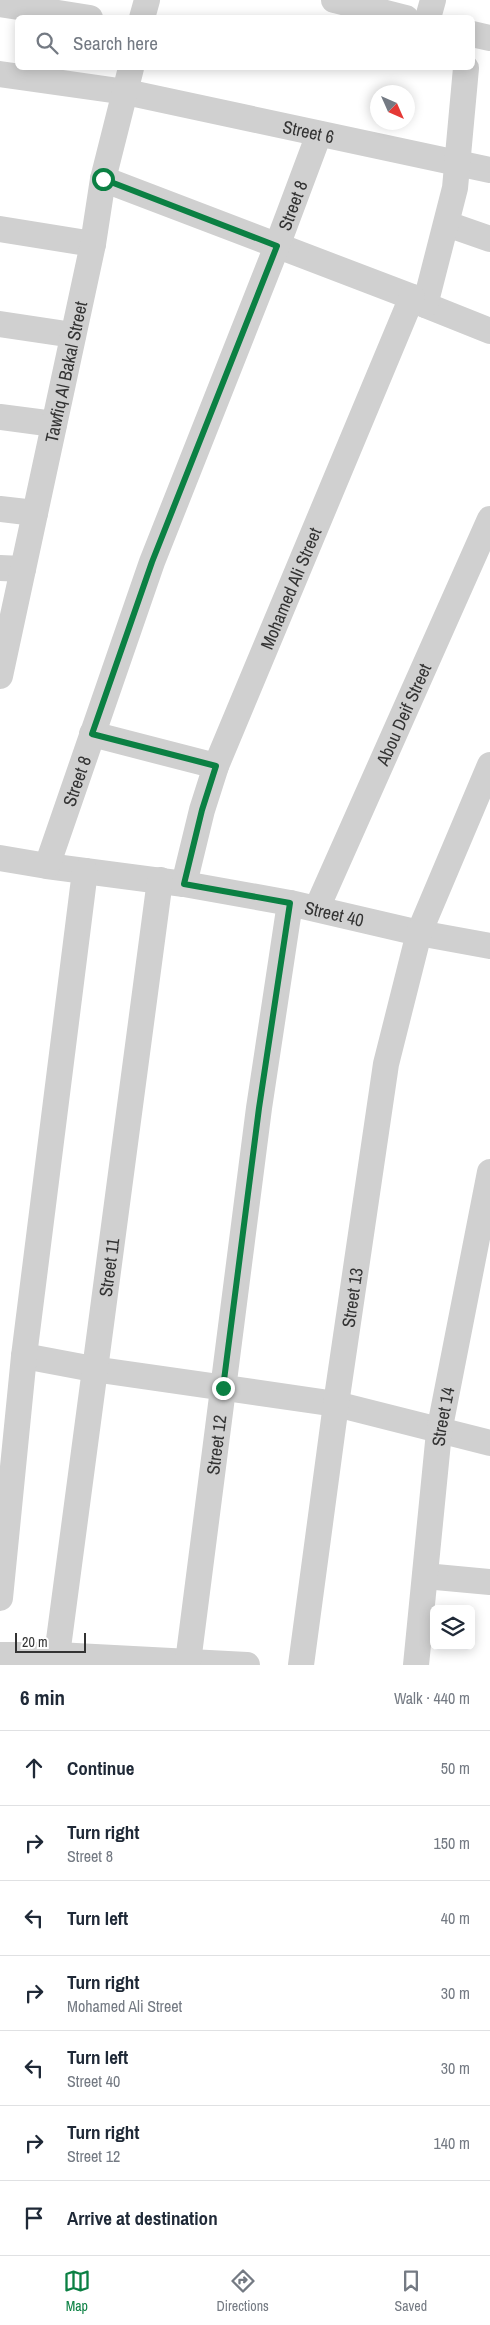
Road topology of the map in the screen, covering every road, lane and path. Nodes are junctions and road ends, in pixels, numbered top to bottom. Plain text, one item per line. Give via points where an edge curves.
1 (147, 0) edge
2 (334, 0) edge
3 (433, 0) edge
4 (0, 7) edge
5 (65, 15) edge
6 (143, 15) edge
7 (394, 15) edge
8 (429, 15) edge
9 (475, 35) edge
10 (490, 38) edge
11 (466, 70) edge
12 (0, 74) edge
13 (129, 80) edge
14 (319, 134) junction
15 (457, 162) junction
16 (490, 170) edge
17 (103, 179) junction
18 (447, 224) junction
19 (0, 228) edge
20 (490, 240) edge
21 (93, 244) junction
22 (277, 246) junction
23 (418, 301) junction
24 (0, 324) edge
25 (490, 331) edge
26 (73, 335) junction
27 (0, 417) edge
28 (54, 424) junction
29 (0, 509) edge
30 (35, 513) junction
31 (490, 519) edge
32 (11, 569) edge
33 (0, 676) edge
34 (92, 734) junction
35 (490, 765) edge
36 (216, 766) junction
37 (0, 858) edge
38 (47, 866) junction
39 (85, 870) junction
40 (172, 882) junction
41 (290, 903) junction
42 (316, 908) junction
43 (419, 933) junction
44 (490, 946) edge
45 (490, 1172) edge
46 (24, 1356) junction
47 (93, 1369) junction
48 (223, 1388) junction
49 (336, 1404) junction
50 (439, 1432) junction
51 (490, 1443) edge
52 (425, 1576) junction
53 (490, 1582) edge
54 (0, 1598) edge
55 (0, 1655) edge
56 (57, 1655) junction
57 (107, 1661) edge
58 (188, 1662) junction
59 (247, 1665) edge
60 (301, 1665) edge
61 (416, 1665) edge

1 - 6 street
2 - 7 street
3 - 8 street
4 - 5 street
9 - 10 street
11 - 15 street, Mohamed Ali Street
12 - 13 street, Street 6
13 - 14 street, Street 6
13 - 17 street, Tawfiq Al Bakal Street
14 - 15 street, Street 6
14 - 22 street, Street 8
15 - 16 street, Street 6
15 - 18 street, Mohamed Ali Street
17 - 21 street, Tawfiq Al Bakal Street
17 - 22 street
18 - 20 street
18 - 23 street, Mohamed Ali Street
19 - 21 street
21 - 26 street, Tawfiq Al Bakal Street
22 - 23 street
22 - 34 street, Street 8 via 152,562
23 - 25 street
23 - 36 street, Mohamed Ali Street
24 - 26 street
26 - 28 street, Tawfiq Al Bakal Street
27 - 28 street
28 - 30 street, Tawfiq Al Bakal Street
29 - 30 street
30 - 32 street, Tawfiq Al Bakal Street
31 - 42 street, Abou Deif Street
32 - 33 street, Tawfiq Al Bakal Street
34 - 36 street
34 - 38 street, Street 8
35 - 43 street, Street 13
36 - 40 street, Mohamed Ali Street via 202,810
37 - 38 street, Street 40
38 - 39 street, Street 40
39 - 40 street, Street 40
39 - 46 street
40 - 41 street, Street 40
40 - 47 street, Street 11 via 128,1130
41 - 42 street, Street 40
41 - 48 street, Street 12 via 259,1108
42 - 43 street, Street 40
43 - 44 street, Street 40
43 - 49 street, Street 13 via 386,1064
45 - 50 street, Street 14
46 - 47 street
46 - 54 street
47 - 48 street
47 - 56 street, Street 11
48 - 49 street
48 - 58 street, Street 12
49 - 50 street
49 - 60 street, Street 13
50 - 51 street
50 - 52 street, Street 14
52 - 53 street
52 - 61 street, Street 14
55 - 56 street
56 - 57 street
57 - 58 street
58 - 59 street

